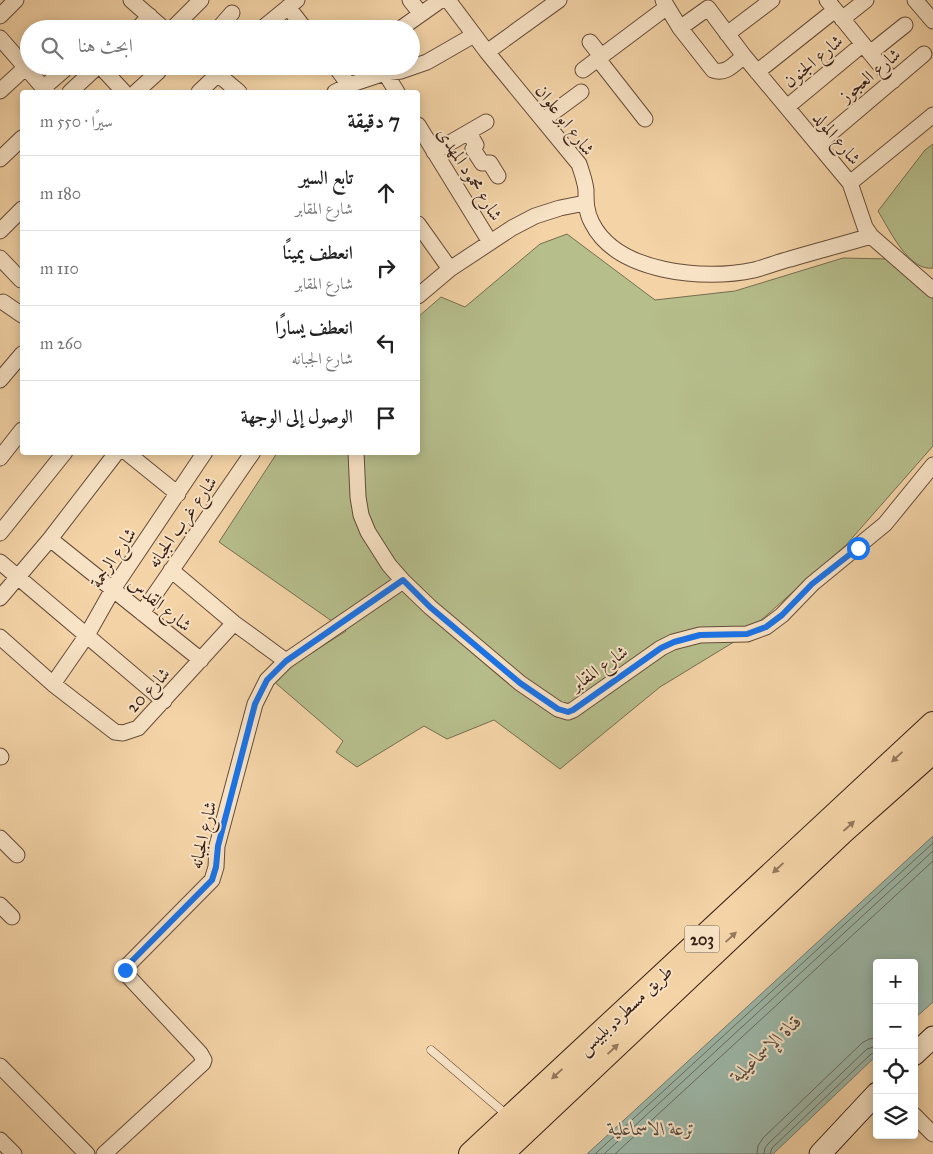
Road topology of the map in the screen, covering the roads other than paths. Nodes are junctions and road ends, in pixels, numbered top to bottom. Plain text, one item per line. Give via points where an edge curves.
1 (16, 0) edge
2 (131, 0) edge
3 (201, 0) edge
4 (410, 0) edge
5 (441, 0) edge
6 (448, 0) edge
7 (559, 0) edge
8 (772, 0) edge
9 (866, 0) edge
10 (915, 0) edge
11 (664, 3) edge
12 (293, 4) edge
13 (834, 10) edge
14 (232, 13) dead end
15 (421, 14) junction
16 (0, 16) edge
17 (150, 16) junction
18 (146, 20) edge
19 (154, 20) edge
20 (181, 20) edge
21 (226, 20) edge
22 (273, 20) edge
23 (301, 20) edge
24 (413, 20) edge
25 (933, 21) edge
26 (905, 25) dead end
27 (680, 28) junction
28 (727, 34) junction
29 (474, 35) junction
30 (0, 38) edge
31 (590, 42) dead end
32 (866, 49) junction
33 (487, 52) junction
34 (924, 54) dead end
35 (744, 56) junction
36 (600, 58) junction
37 (20, 62) edge
38 (420, 64) edge
39 (583, 70) dead end
40 (757, 72) junction
41 (20, 73) edge
42 (31, 75) edge
43 (59, 75) edge
44 (88, 75) edge
45 (107, 75) edge
46 (155, 75) edge
47 (210, 75) edge
48 (219, 75) edge
49 (342, 75) edge
50 (379, 75) edge
51 (386, 75) edge
52 (893, 81) junction
53 (349, 85) junction
54 (45, 90) edge
55 (72, 90) edge
56 (122, 90) edge
57 (138, 90) edge
58 (200, 90) edge
59 (237, 90) edge
60 (339, 90) edge
61 (396, 90) edge
62 (0, 91) edge
63 (581, 92) dead end
64 (787, 107) junction
65 (933, 115) edge
66 (543, 120) junction
67 (646, 120) dead end
68 (486, 122) dead end
69 (420, 128) edge
70 (469, 132) junction
71 (20, 140) edge
72 (818, 144) junction
73 (434, 152) junction
74 (0, 159) edge
75 (498, 176) dead end
76 (850, 183) junction
77 (585, 203) junction
78 (20, 211) edge
79 (420, 227) edge
80 (0, 231) edge
81 (871, 236) junction
82 (490, 242) junction
83 (0, 258) edge
84 (450, 270) junction
85 (20, 279) edge
86 (421, 287) edge
87 (933, 290) edge
88 (4, 302) dead end
89 (20, 314) edge
90 (20, 356) edge
91 (0, 380) edge
92 (20, 433) edge
93 (63, 455) edge
94 (115, 455) edge
95 (130, 455) edge
96 (203, 455) edge
97 (251, 455) edge
98 (356, 455) edge
99 (0, 458) edge
100 (933, 465) edge
101 (178, 494) junction
102 (0, 533) edge
103 (50, 539) junction
104 (0, 562) edge
105 (171, 570) junction
106 (18, 577) junction
107 (403, 580) junction
108 (113, 589) junction
109 (0, 598) edge
110 (142, 613) junction
111 (234, 622) junction
112 (87, 635) junction
113 (0, 637) edge
114 (201, 660) junction
115 (286, 661) junction
116 (53, 684) junction
117 (164, 701) junction
118 (933, 724) edge
119 (933, 751) edge
120 (0, 838) edge
121 (17, 855) dead end
122 (0, 905) edge
123 (12, 916) dead end
124 (933, 1037) edge
125 (431, 1050) dead end
126 (918, 1051) edge
127 (0, 1066) edge
128 (876, 1094) edge
129 (510, 1118) junction
130 (918, 1119) edge
131 (933, 1134) edge
132 (0, 1140) edge
133 (14, 1154) edge
134 (87, 1154) edge
135 (104, 1154) edge
136 (471, 1154) edge
137 (501, 1154) edge
138 (820, 1154) edge

1 - 16 street
2 - 17 street
3 - 20 street
4 - 15 street
5 - 15 street
6 - 29 street, شارع ابو علوان
7 - 33 street
8 - 28 street
9 - 13 street
10 - 25 street
11 - 27 street
11 - 36 street
12 - 22 street
12 - 23 street
13 - 32 street
13 - 40 street
14 - 21 street
15 - 24 street
17 - 18 street
17 - 19 street
26 - 32 street, شارع الجنون
27 - 28 street, شارع المولد via 708,8
27 - 35 street via 713,70 726,70
28 - 35 street, شارع المولد
29 - 33 street, شارع ابو علوان
29 - 38 street
30 - 37 street
31 - 36 street
32 - 52 street
32 - 64 street, شارع الجنون
33 - 66 street, شارع ابو علوان
34 - 52 street, شارع العجوز
35 - 40 street, شارع المولد
36 - 39 street
36 - 67 street
40 - 64 street, شارع المولد
41 - 62 street
42 - 54 street
43 - 54 street
44 - 55 street
45 - 56 street
46 - 57 street
47 - 58 street
48 - 59 street
49 - 53 street
50 - 53 street
51 - 61 street
52 - 72 street, شارع العجوز
53 - 60 street
63 - 66 street
64 - 72 street, شارع المولد
65 - 76 street
66 - 77 street, شارع ابو علوان via 579,164 584,176
68 - 70 street
69 - 73 street, شارع محمود المهدى
70 - 73 street
70 - 75 street via 476,144 473,149 482,163 490,163
71 - 74 street
72 - 76 street, شارع المولد
73 - 82 street, شارع محمود المهدى
76 - 81 street, شارع المولد via 865,228
77 - 81 street, شارع ابو علوان via 591,223 603,240 620,254 676,272 715,274 753,270
77 - 82 street via 535,216
78 - 80 street
79 - 84 street
81 - 87 street, شارع المولد
82 - 84 street
83 - 85 street
84 - 86 street
88 - 89 street
90 - 91 street
92 - 99 street
93 - 102 street
94 - 103 street
95 - 101 street
96 - 101 street, شارع الرحمة
97 - 105 street, شارع غرب الجبانه
98 - 107 street, شارع المقابر via 361,515 377,547
100 - 107 street, شارع المقابر via 885,524 766,627 747,634 700,635 674,642 568,712 558,709 520,683
101 - 108 street, شارع الرحمة
103 - 106 street
103 - 108 street, شارع القدس
104 - 106 street
105 - 110 street, شارع غرب الجبانه
105 - 111 street
106 - 109 street
106 - 112 street
107 - 115 street, شارع الجبانه
108 - 110 street, شارع القدس
108 - 112 street, شارع الرحمة
110 - 114 street, شارع القدس
111 - 114 street, شارع 20
111 - 115 street
112 - 116 street, شارع الرحمة
112 - 117 street
113 - 116 street, شارع 20
114 - 117 street, شارع 20
115 - 135 street, شارع الجبانه via 267,680 255,704 212,880 125,970 200,1054 203,1063
116 - 117 street, شارع 20 via 115,732 138,728
118 -> 129 main road, طريق مسطرد, بلبيس / 203
137 -> 119 main road, طريق مسطرد, بلبيس / 203
120 - 121 street
122 - 123 street
124 - 126 main road
125 - 129 lane
127 - 134 street
128 - 138 main road
129 - 136 main road, طريق مسطرد, بلبيس / 203
130 - 131 street
132 - 133 street

